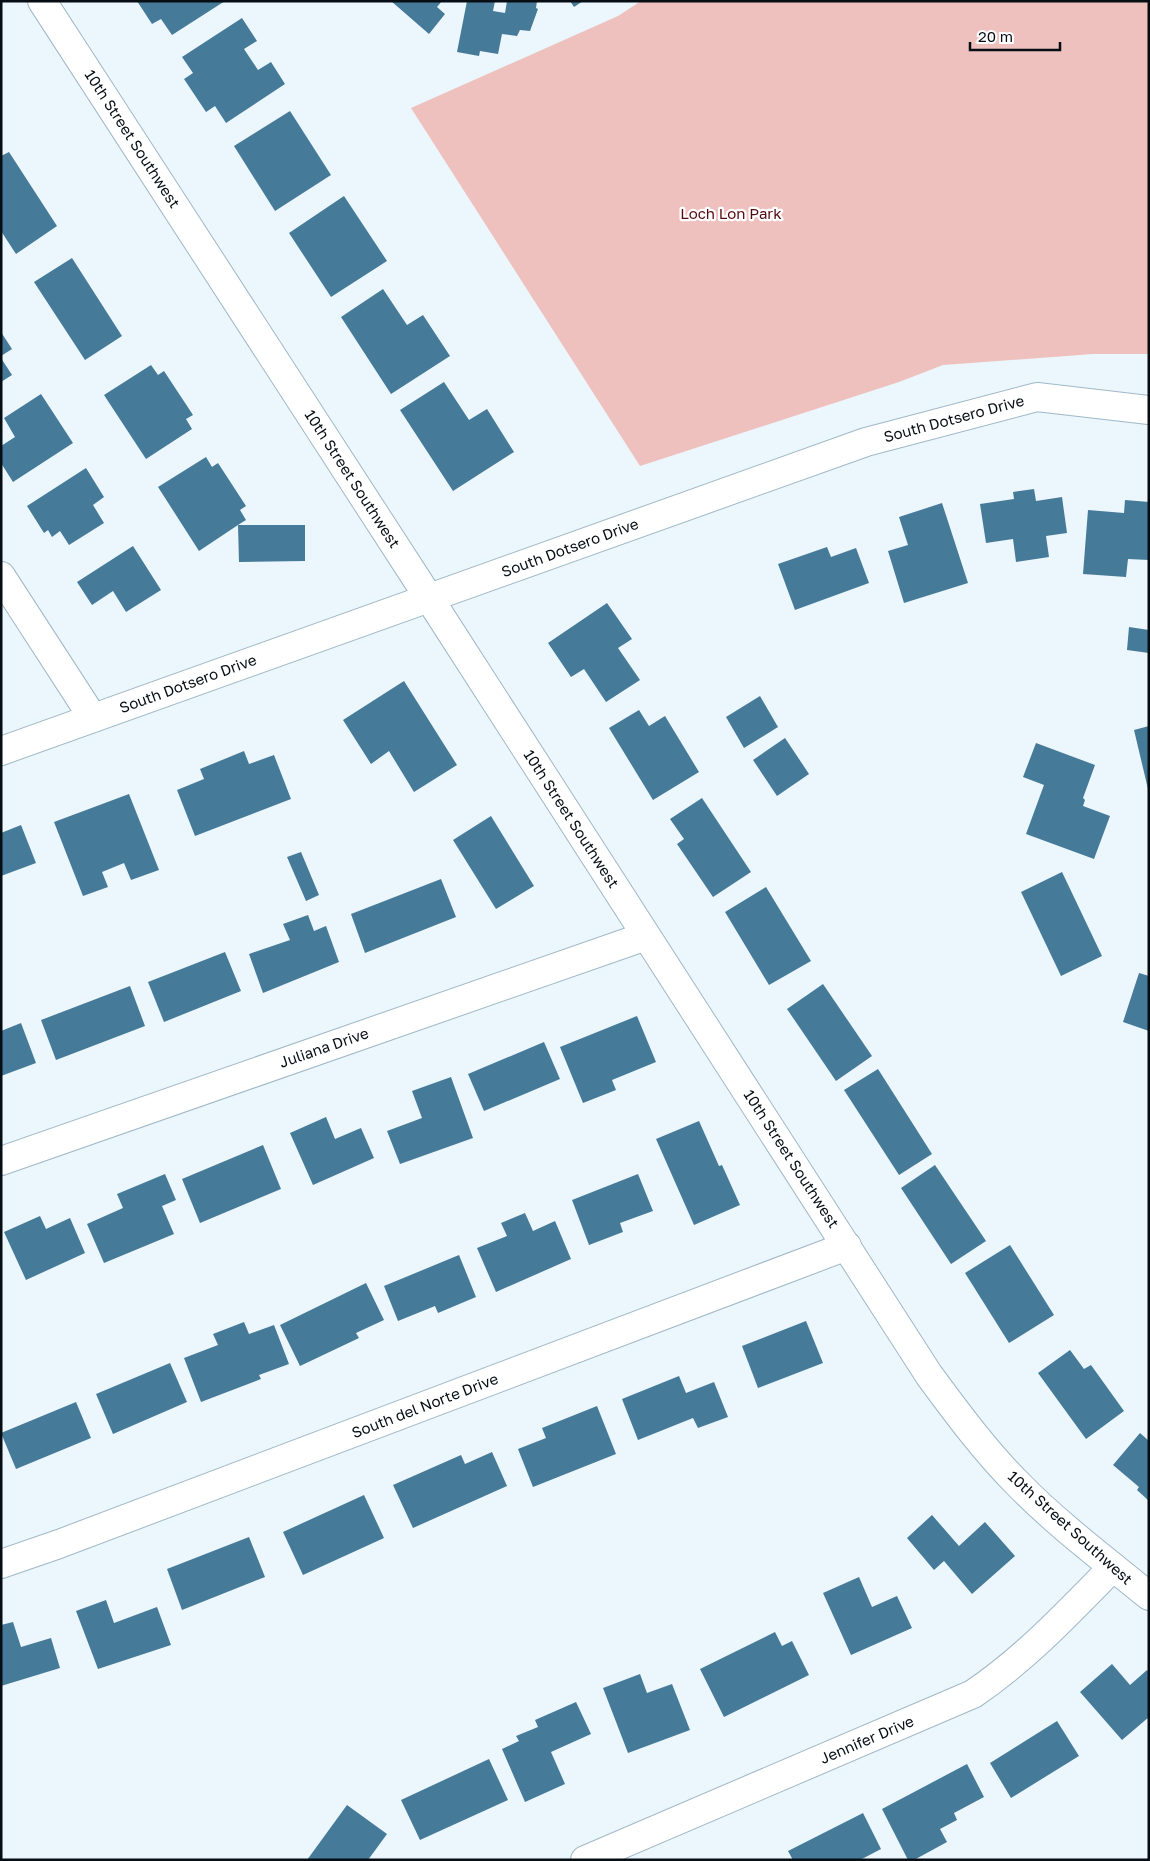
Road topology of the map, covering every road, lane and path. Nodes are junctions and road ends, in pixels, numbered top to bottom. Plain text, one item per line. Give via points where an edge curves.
1 (42, 1) edge
2 (1149, 410) edge
3 (1, 576) edge
4 (429, 598) junction
5 (93, 718) junction
6 (1, 751) edge
7 (646, 936) junction
8 (1, 1161) edge
9 (847, 1246) junction
10 (1, 1564) edge
11 (1113, 1567) junction
12 (1149, 1596) edge
13 (585, 1860) edge

1 - 4 street, 10th Street Southwest
2 - 4 street, South Dotsero Drive via 1036,397 866,442
3 - 5 street
4 - 5 street, South Dotsero Drive
4 - 7 street, 10th Street Southwest
5 - 6 street, South Dotsero Drive
7 - 8 street, Juliana Drive
7 - 9 street, 10th Street Southwest
9 - 10 street, South del Norte Drive
9 - 11 street, 10th Street Southwest via 929,1375 970,1431 1018,1485
11 - 12 street, 10th Street Southwest
11 - 13 street, Jennifer Drive via 1048,1634 1000,1676 973,1694

